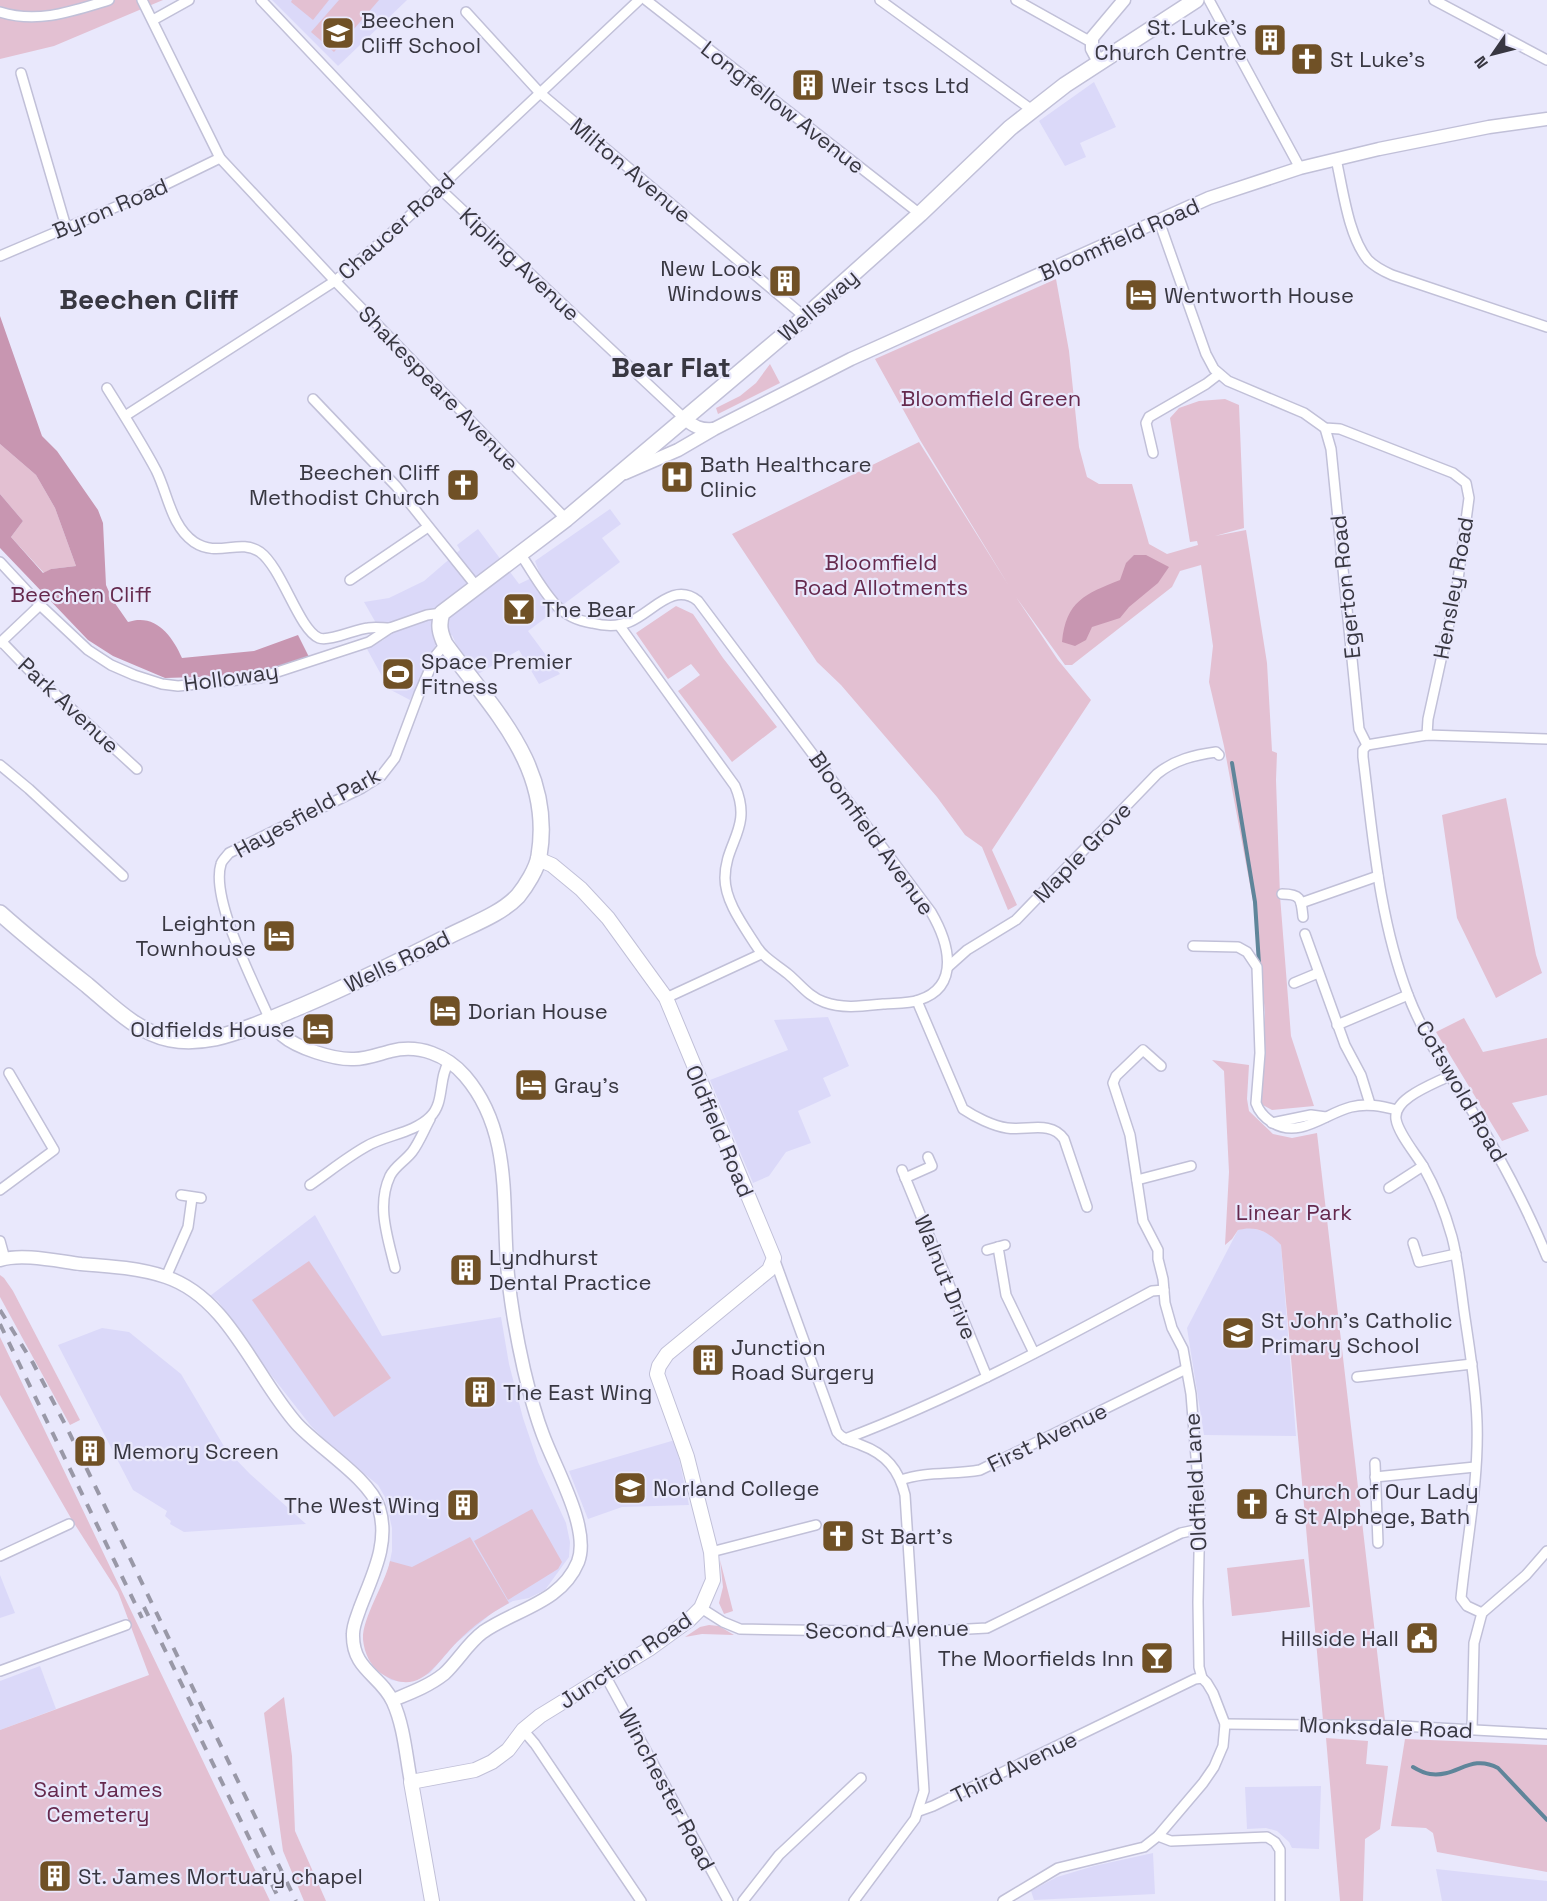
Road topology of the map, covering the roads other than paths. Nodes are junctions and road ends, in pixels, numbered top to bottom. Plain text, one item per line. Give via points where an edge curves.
1 (109, 0) edge
2 (142, 0) edge
3 (189, 0) edge
4 (261, 0) edge
5 (639, 0) edge
6 (646, 0) edge
7 (880, 0) edge
8 (1016, 0) edge
9 (1124, 0) edge
10 (1196, 0) edge
11 (1209, 0) edge
12 (1434, 0) edge
13 (0, 12) edge
14 (466, 12) dead end
15 (153, 20) junction
16 (1091, 42) junction
17 (1547, 60) edge
18 (1099, 62) junction
19 (21, 73) dead end
20 (540, 93) junction
21 (1032, 110) junction
22 (1547, 119) edge
23 (220, 159) junction
24 (1336, 159) junction
25 (1300, 168) junction
26 (438, 187) junction
27 (921, 214) junction
28 (1160, 221) junction
29 (66, 227) junction
30 (0, 256) edge
31 (335, 281) junction
32 (806, 317) junction
33 (1547, 327) edge
34 (1219, 374) junction
35 (107, 388) dead end
36 (313, 399) dead end
37 (125, 416) junction
38 (684, 418) junction
39 (1325, 428) junction
40 (714, 429) junction
41 (1153, 453) dead end
42 (619, 476) junction
43 (566, 519) junction
44 (428, 527) junction
45 (520, 555) junction
46 (0, 562) edge
47 (350, 580) dead end
48 (477, 586) junction
49 (40, 605) junction
50 (442, 613) junction
51 (619, 625) junction
52 (390, 628) junction
53 (1, 642) edge
54 (445, 644) junction
55 (1426, 735) junction
56 (1547, 740) edge
57 (1367, 745) junction
58 (1219, 755) dead end
59 (0, 765) edge
60 (137, 769) dead end
61 (538, 859) junction
62 (123, 876) dead end
63 (1378, 876) junction
64 (1282, 894) dead end
65 (1301, 903) junction
66 (0, 913) edge
67 (1303, 917) dead end
68 (1305, 934) dead end
69 (1193, 946) dead end
70 (761, 954) junction
71 (948, 967) junction
72 (1318, 974) junction
73 (1294, 983) dead end
74 (1408, 995) junction
75 (666, 998) junction
76 (917, 1001) junction
77 (270, 1020) junction
78 (1337, 1025) junction
79 (449, 1062) junction
80 (1161, 1066) dead end
81 (9, 1073) dead end
82 (1449, 1076) junction
83 (1370, 1104) junction
84 (1397, 1110) junction
85 (431, 1117) junction
86 (928, 1157) dead end
87 (1191, 1166) dead end
88 (1423, 1166) junction
89 (1137, 1180) junction
90 (309, 1184) dead end
91 (1389, 1188) dead end
92 (0, 1190) edge
93 (181, 1195) dead end
94 (1087, 1207) dead end
95 (0, 1241) edge
96 (1413, 1243) dead end
97 (987, 1250) dead end
98 (1456, 1254) junction
99 (1547, 1257) edge
100 (774, 1258) junction
101 (4, 1259) edge
102 (395, 1268) dead end
103 (166, 1277) junction
104 (1164, 1290) junction
105 (1034, 1353) junction
106 (1472, 1364) junction
107 (1186, 1369) junction
108 (987, 1377) junction
109 (1356, 1377) dead end
110 (845, 1439) junction
111 (1375, 1463) dead end
112 (1475, 1467) junction
113 (1375, 1477) junction
114 (901, 1480) junction
115 (69, 1524) dead end
116 (816, 1525) dead end
117 (1200, 1529) junction
118 (1378, 1543) dead end
119 (1547, 1551) edge
120 (711, 1552) junction
121 (0, 1556) edge
122 (701, 1608) junction
123 (1482, 1613) junction
124 (126, 1624) dead end
125 (913, 1632) junction
126 (0, 1671) edge
127 (606, 1677) junction
128 (1204, 1681) junction
129 (393, 1700) junction
130 (1225, 1724) junction
131 (523, 1730) junction
132 (1472, 1730) junction
133 (1547, 1734) edge
134 (861, 1778) dead end
135 (411, 1782) junction
136 (919, 1811) junction
137 (1158, 1836) junction
138 (432, 1901) edge
139 (641, 1901) edge
140 (728, 1901) edge
141 (743, 1901) edge
142 (854, 1901) edge
143 (1003, 1901) edge
144 (1281, 1901) edge

1 - 13 street via 35,18
2 - 15 street, Shakespeare Avenue
3 - 15 street
4 - 26 street, Kipling Avenue
5 - 20 street, Chaucer Road
6 - 27 street, Longfellow Avenue
7 - 21 street
8 - 16 street
9 - 16 street
10 - 18 main road, Wellsway
11 - 25 street
12 - 17 street
14 - 20 street, Milton Avenue
15 - 23 street, Shakespeare Avenue
16 - 18 street
18 - 21 main road, Wellsway
19 - 29 street
20 - 26 street, Chaucer Road
20 - 32 street, Milton Avenue
21 - 27 main road, Wellsway
22 - 24 street, Bloomfield Road
23 - 29 street, Byron Road
23 - 31 street, Shakespeare Avenue
24 - 25 street, Bloomfield Road
24 - 33 street via 1354,236 1370,262 1392,274
25 - 28 street, Bloomfield Road via 1209,198
26 - 31 street, Chaucer Road
26 - 38 street, Kipling Avenue
27 - 32 main road, Wellsway
28 - 34 street via 1206,354
28 - 40 street, Bloomfield Road via 851,359
29 - 30 street, Byron Road
31 - 37 street, Chaucer Road
31 - 43 street, Shakespeare Avenue
32 - 38 main road, Wellsway
34 - 39 street, Hensley Road via 1304,413
34 - 41 street via 1149,417 1146,423
35 - 37 street
36 - 44 street via 396,486
37 - 52 street via 156,470 174,517 192,540 217,550 250,547 260,553 270,562 307,626 319,638 366,628
38 - 40 street via 697,428
38 - 42 main road, Wellsway
39 - 55 street, Hensley Road via 1340,429 1453,473 1466,483 1469,498 1457,587
39 - 57 street, Egerton Road via 1331,449 1359,729
40 - 42 street, Bloomfield Road
42 - 43 main road, Wellsway
43 - 45 main road, Wellsway
44 - 47 street
44 - 48 street
45 - 48 main road, Wellsway
45 - 51 street via 555,604 567,613 580,621
46 - 49 street, Holloway
48 - 50 main road, Wellsway
49 - 52 street, Holloway via 88,650 111,665 178,686 259,678 369,642
49 - 53 street
50 - 52 street
50 - 54 main road, Wells Road via 440,633
51 - 70 street via 740,797 741,815 726,870 726,889
51 - 71 street, Bloomfield Avenue via 677,594 698,601 931,912 944,936
53 - 60 street, Park Avenue
54 - 61 main road, Wells Road via 515,739 533,774 542,831
54 - 77 street, Hayesfield Park via 436,655 395,758 381,776 229,853 221,863 220,885 229,925
55 - 56 street
55 - 57 street
57 - 63 street, Cotswold Road via 1363,757
58 - 71 street, Maple Grove via 1200,754 1162,770 1016,920 967,950
59 - 62 street
61 - 75 main road, Oldfield Road via 552,865 581,889 608,918
61 - 77 main road, Wells Road via 517,896 490,915 376,974
63 - 65 street
63 - 74 street, Cotswold Road via 1390,939
64 - 65 street via 1298,896
65 - 67 street
66 - 77 main road, Wells Road via 129,1019 158,1036 203,1040
68 - 72 street
69 - 83 street via 1238,947 1247,952 1257,967 1260,1053 1256,1103 1272,1123 1287,1129 1311,1125 1351,1107
70 - 75 street
70 - 76 street via 822,1002 850,1007
71 - 76 street via 939,987
72 - 73 street
72 - 78 street
74 - 78 street
74 - 82 street, Cotswold Road
75 - 100 main road, Oldfield Road
76 - 94 street via 963,1109 1006,1128 1052,1128 1059,1132
77 - 79 street via 282,1035 327,1055 352,1059 410,1048
78 - 83 street
79 - 85 street via 443,1070 440,1095
79 - 129 street via 475,1090 499,1147 504,1170 508,1273 524,1370 542,1433 576,1516 582,1545 574,1568 550,1597 480,1634 430,1684
80 - 89 street, Oldfield Lane via 1143,1050 1113,1083 1130,1135
81 - 92 street via 54,1150
82 - 84 street via 1411,1095
82 - 99 street, Cotswold Road via 1510,1175
83 - 84 street
84 - 88 street via 1399,1128
85 - 90 street via 368,1146
85 - 102 street via 412,1152 390,1177 385,1195 383,1218
86 - 108 street, Walnut Drive via 932,1166 903,1174
87 - 89 street
88 - 91 street
88 - 98 street via 1443,1206
89 - 104 street, Oldfield Lane via 1143,1221 1158,1250
93 - 103 street via 197,1198
95 - 101 street
96 - 98 street via 1419,1262
97 - 105 street via 1001,1246 1006,1295
98 - 106 street
100 - 110 street, Oldfield Road via 834,1425
100 - 120 main road, Junction Road via 769,1270 667,1354 657,1374 687,1457
101 - 103 street via 99,1265
103 - 129 street via 188,1287 217,1311 296,1423 362,1482 378,1505 382,1543 353,1636 362,1667
104 - 105 street via 1152,1291
104 - 107 street, Oldfield Lane via 1168,1316 1180,1340
105 - 108 street
106 - 109 street
106 - 112 street via 1477,1422
107 - 114 street, First Avenue via 980,1470
107 - 117 street, Oldfield Lane
108 - 110 street
110 - 114 street via 876,1450
111 - 113 street
112 - 113 street
112 - 123 street via 1461,1598 1467,1606
113 - 118 street
114 - 125 street
115 - 121 street
116 - 120 street
117 - 125 street, Second Avenue via 1181,1533 987,1628
117 - 128 street, Oldfield Lane via 1199,1667
119 - 123 street
120 - 122 main road, Junction Road via 713,1580
122 - 125 street, Second Avenue via 713,1618 741,1629
122 - 127 main road, Junction Road via 676,1630
123 - 132 street via 1474,1643
124 - 126 street
125 - 136 street via 924,1791
127 - 131 main road, Junction Road
127 - 140 street, Winchester Road
128 - 130 street
128 - 136 street, Third Avenue via 1195,1679
129 - 135 street
130 - 132 street, Monksdale Road
130 - 137 street via 1223,1746 1214,1767
131 - 135 main road, Junction Road via 508,1750 475,1770
131 - 139 street
132 - 133 street, Monksdale Road
134 - 141 street via 779,1855
135 - 138 main road
136 - 142 street
137 - 143 street via 1144,1847 1058,1868
137 - 144 street via 1171,1841 1267,1838 1275,1842 1280,1850

